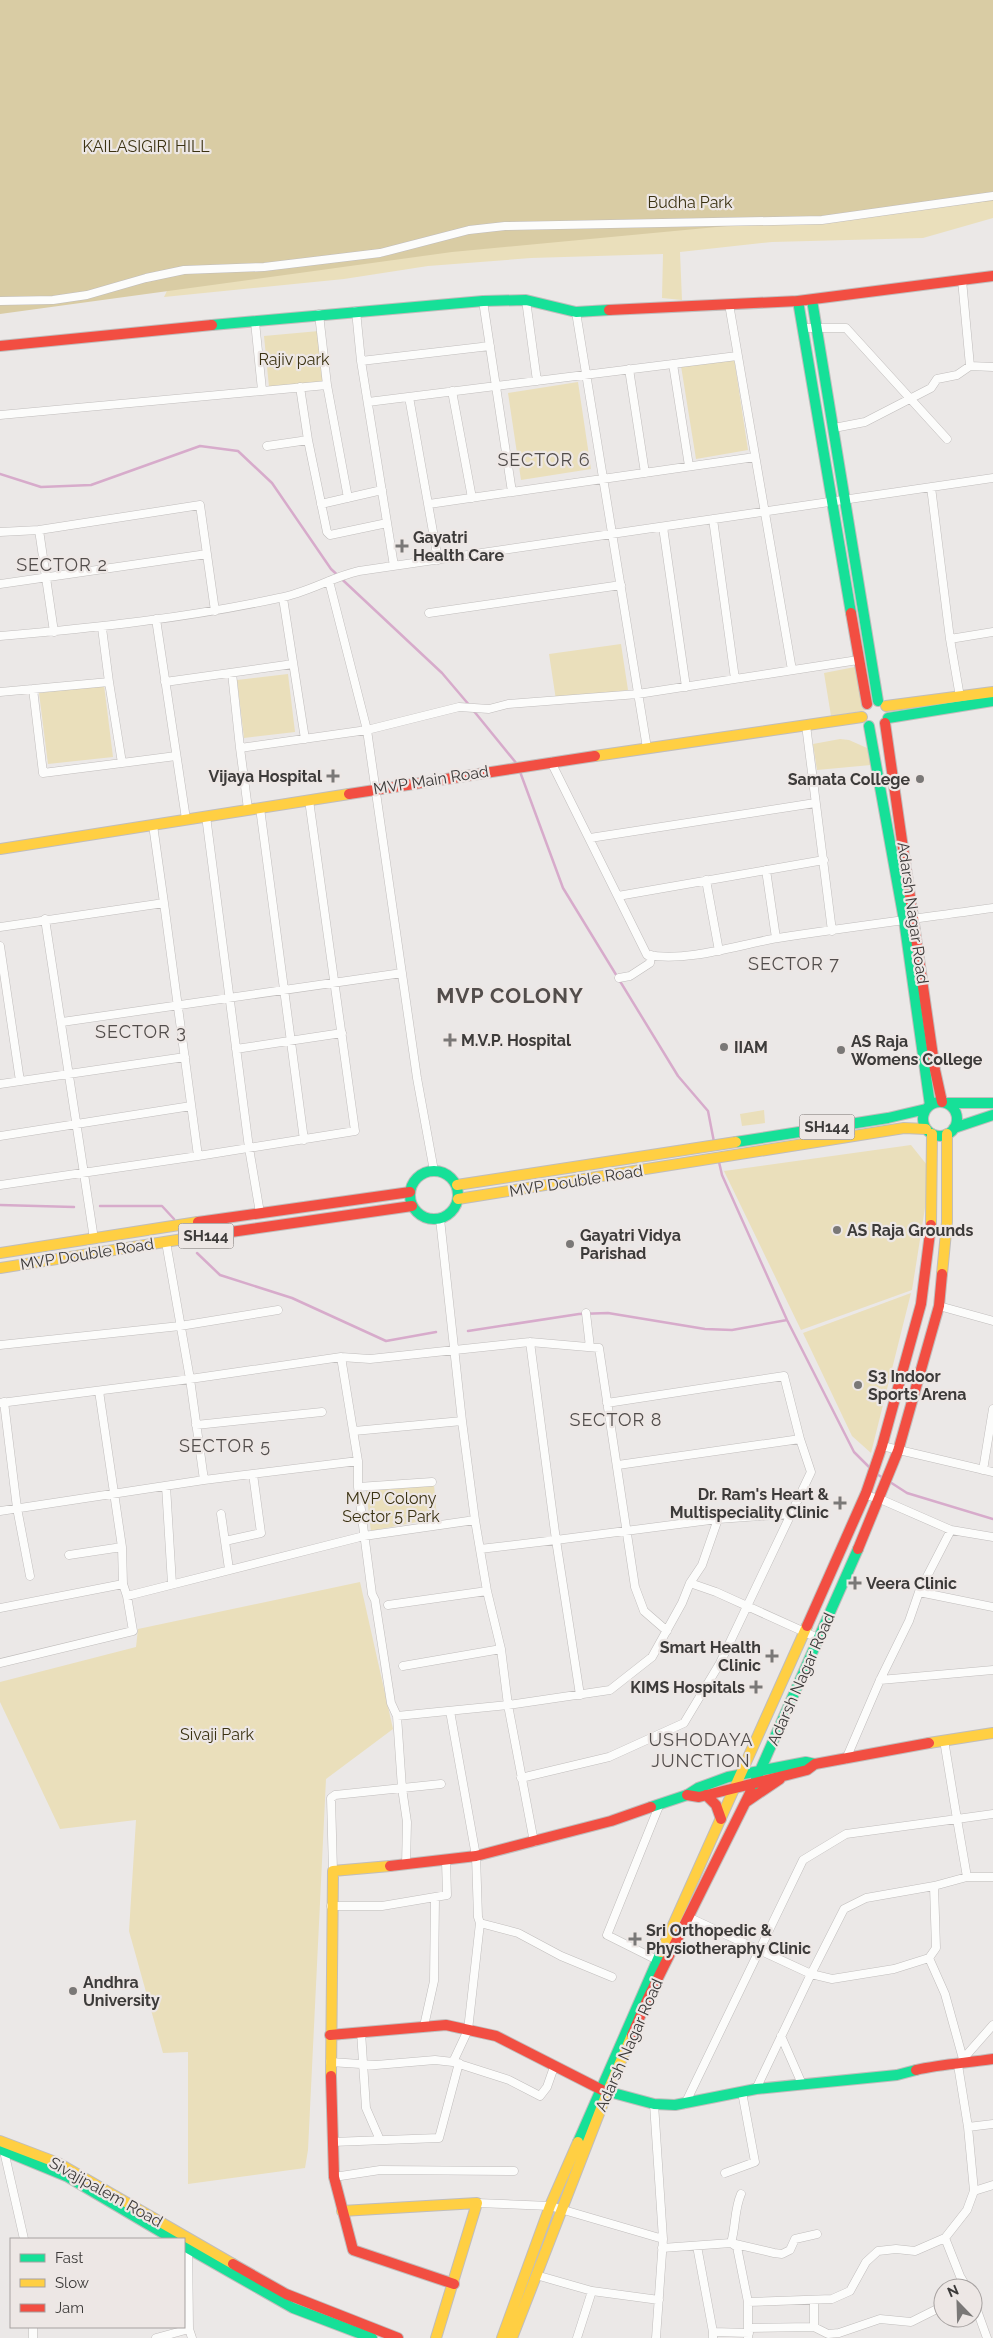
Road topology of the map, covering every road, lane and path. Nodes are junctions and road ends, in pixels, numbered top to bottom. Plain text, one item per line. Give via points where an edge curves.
1 (993, 196) edge
2 (993, 276) edge
3 (962, 280) junction
4 (526, 300) junction
5 (812, 300) junction
6 (0, 301) edge
7 (483, 301) junction
8 (798, 301) junction
9 (729, 304) junction
10 (356, 311) junction
11 (576, 312) junction
12 (319, 314) junction
13 (255, 322) junction
14 (818, 327) junction
15 (802, 328) junction
16 (0, 346) edge
17 (490, 346) junction
18 (737, 356) junction
19 (361, 361) junction
20 (673, 364) junction
21 (970, 366) junction
22 (993, 367) edge
23 (629, 369) junction
24 (586, 375) junction
25 (538, 381) junction
26 (327, 385) junction
27 (496, 386) junction
28 (300, 387) junction
29 (262, 390) junction
30 (452, 391) junction
31 (408, 397) junction
32 (911, 398) junction
33 (368, 402) junction
34 (0, 415) edge
35 (834, 428) junction
36 (947, 439) dead end
37 (308, 440) junction
38 (266, 446) dead end
39 (754, 457) junction
40 (689, 466) junction
41 (645, 473) junction
42 (604, 479) junction
43 (993, 479) edge
44 (931, 487) junction
45 (382, 490) junction
46 (512, 492) junction
47 (348, 498) junction
48 (472, 498) junction
49 (845, 500) junction
50 (832, 501) junction
51 (322, 504) junction
52 (429, 504) junction
53 (764, 512) junction
54 (713, 519) junction
55 (387, 522) junction
56 (663, 527) junction
57 (38, 530) junction
58 (0, 532) edge
59 (612, 534) junction
60 (207, 554) junction
61 (438, 560) junction
62 (394, 566) junction
63 (45, 577) junction
64 (332, 580) junction
65 (0, 584) edge
66 (621, 585) junction
67 (283, 598) junction
68 (216, 611) junction
69 (429, 612) dead end
70 (156, 619) junction
71 (102, 628) junction
72 (54, 632) junction
73 (993, 632) edge
74 (0, 636) edge
75 (950, 639) junction
76 (858, 660) junction
77 (293, 664) junction
78 (792, 670) junction
79 (232, 673) junction
80 (735, 679) junction
81 (109, 682) junction
82 (165, 682) junction
83 (686, 687) junction
84 (33, 689) junction
85 (0, 692) edge
86 (993, 692) edge
87 (638, 694) junction
88 (960, 697) junction
89 (993, 701) edge
90 (882, 703) junction
91 (866, 704) junction
92 (862, 717) junction
93 (886, 721) junction
94 (806, 725) junction
95 (869, 726) junction
96 (367, 730) junction
97 (305, 739) junction
98 (240, 748) junction
99 (647, 748) junction
100 (176, 756) junction
101 (551, 762) junction
102 (122, 763) junction
103 (377, 789) junction
104 (309, 800) junction
105 (815, 803) junction
106 (260, 808) junction
107 (248, 810) junction
108 (206, 816) junction
109 (186, 820) junction
110 (153, 825) junction
111 (590, 838) junction
112 (0, 849) edge
113 (824, 860) junction
114 (766, 870) junction
115 (706, 880) junction
116 (618, 896) junction
117 (164, 903) junction
118 (993, 908) edge
119 (914, 918) junction
120 (45, 919) junction
121 (904, 920) junction
122 (0, 927) edge
123 (832, 931) junction
124 (776, 938) junction
125 (0, 946) edge
126 (719, 951) junction
127 (651, 955) junction
128 (402, 973) junction
129 (619, 978) dead end
130 (335, 983) junction
131 (4, 984) edge
132 (285, 990) junction
133 (230, 998) junction
134 (179, 1006) junction
135 (62, 1022) junction
136 (342, 1033) junction
137 (292, 1041) junction
138 (236, 1049) junction
139 (185, 1057) junction
140 (69, 1074) junction
141 (20, 1081) junction
142 (0, 1084) edge
143 (993, 1103) edge
144 (948, 1104) junction
145 (191, 1106) junction
146 (928, 1107) junction
147 (993, 1115) edge
148 (77, 1125) junction
149 (929, 1131) junction
150 (950, 1131) junction
151 (784, 1134) junction
152 (0, 1136) edge
153 (304, 1140) junction
154 (786, 1147) junction
155 (249, 1148) junction
156 (675, 1151) junction
157 (198, 1156) junction
158 (678, 1164) junction
159 (434, 1171) junction
160 (84, 1172) junction
161 (508, 1178) junction
162 (0, 1185) edge
163 (457, 1185) junction
164 (410, 1192) junction
165 (510, 1192) junction
166 (458, 1199) junction
167 (412, 1206) junction
168 (260, 1212) junction
169 (440, 1219) junction
170 (261, 1227) junction
171 (165, 1228) junction
172 (94, 1239) junction
173 (166, 1242) junction
174 (0, 1253) edge
175 (0, 1268) edge
176 (939, 1306) junction
177 (278, 1310) dead end
178 (586, 1313) dead end
179 (993, 1321) edge
180 (180, 1326) junction
181 (530, 1342) junction
182 (0, 1345) edge
183 (590, 1347) junction
184 (454, 1350) junction
185 (340, 1357) junction
186 (190, 1379) junction
187 (99, 1391) junction
188 (2, 1402) edge
189 (607, 1403) junction
190 (993, 1409) edge
191 (322, 1412) dead end
192 (462, 1421) junction
193 (196, 1425) junction
194 (354, 1430) junction
195 (800, 1439) junction
196 (882, 1446) junction
197 (898, 1451) junction
198 (358, 1461) junction
199 (618, 1465) junction
200 (982, 1470) junction
201 (993, 1472) edge
202 (253, 1474) junction
203 (204, 1480) junction
204 (432, 1482) dead end
205 (166, 1486) junction
206 (358, 1487) junction
207 (114, 1493) junction
208 (866, 1494) junction
209 (881, 1496) junction
210 (17, 1508) junction
211 (0, 1511) edge
212 (221, 1514) dead end
213 (791, 1514) junction
214 (718, 1519) junction
215 (475, 1520) junction
216 (951, 1530) junction
217 (626, 1532) junction
218 (364, 1536) junction
219 (993, 1537) edge
220 (556, 1540) junction
221 (225, 1541) junction
222 (122, 1547) junction
223 (480, 1549) junction
224 (69, 1556) dead end
225 (229, 1568) junction
226 (30, 1576) dead end
227 (690, 1583) junction
228 (123, 1584) junction
229 (172, 1584) junction
230 (487, 1591) junction
231 (920, 1592) junction
232 (127, 1596) junction
233 (388, 1605) dead end
234 (748, 1606) junction
235 (993, 1607) edge
236 (0, 1608) edge
237 (666, 1631) junction
238 (804, 1631) junction
239 (820, 1639) junction
240 (501, 1649) junction
241 (0, 1663) edge
242 (403, 1666) dead end
243 (993, 1670) edge
244 (880, 1680) junction
245 (580, 1695) junction
246 (508, 1705) junction
247 (450, 1711) junction
248 (396, 1716) junction
249 (993, 1733) edge
250 (944, 1740) junction
251 (846, 1759) junction
252 (816, 1764) junction
253 (760, 1771) junction
254 (789, 1774) junction
255 (741, 1775) junction
256 (521, 1778) junction
257 (756, 1782) junction
258 (441, 1784) dead end
259 (735, 1787) junction
260 (402, 1788) junction
261 (687, 1795) junction
262 (706, 1795) junction
263 (744, 1804) junction
264 (659, 1806) junction
265 (993, 1814) edge
266 (720, 1819) junction
267 (957, 1819) junction
268 (534, 1842) junction
269 (476, 1856) junction
270 (446, 1861) junction
271 (406, 1865) junction
272 (333, 1871) junction
273 (967, 1876) junction
274 (993, 1877) edge
275 (934, 1886) junction
276 (435, 1897) junction
277 (331, 1906) junction
278 (688, 1917) junction
279 (480, 1923) junction
280 (761, 1949) junction
281 (929, 1958) junction
282 (657, 1960) junction
283 (811, 1974) junction
284 (612, 1976) dead end
285 (993, 2025) edge
286 (424, 2026) junction
287 (468, 2030) junction
288 (362, 2032) junction
289 (330, 2035) junction
290 (781, 2036) junction
291 (993, 2059) edge
292 (330, 2062) junction
293 (960, 2062) junction
294 (456, 2063) junction
295 (363, 2064) junction
296 (554, 2067) junction
297 (802, 2084) junction
298 (756, 2089) junction
299 (604, 2091) junction
300 (742, 2092) junction
301 (654, 2104) junction
302 (685, 2104) junction
303 (993, 2124) edge
304 (968, 2127) junction
305 (380, 2140) junction
306 (332, 2142) junction
307 (1, 2147) edge
308 (514, 2172) dead end
309 (726, 2173) dead end
310 (334, 2177) junction
311 (993, 2185) edge
312 (974, 2191) junction
313 (741, 2194) dead end
314 (476, 2203) junction
315 (550, 2206) junction
316 (562, 2210) junction
317 (342, 2211) junction
318 (817, 2234) dead end
319 (24, 2238) edge
320 (171, 2238) edge
321 (177, 2238) edge
322 (945, 2238) junction
323 (663, 2240) junction
324 (731, 2243) junction
325 (187, 2244) edge
326 (697, 2246) junction
327 (662, 2248) junction
328 (536, 2275) junction
329 (961, 2278) edge
330 (454, 2284) junction
331 (592, 2291) junction
332 (659, 2300) junction
333 (814, 2301) junction
334 (748, 2302) junction
335 (933, 2311) edge
336 (814, 2327) junction
337 (805, 2328) junction
338 (189, 2329) junction
339 (748, 2333) edge
340 (713, 2335) edge
341 (156, 2338) edge
342 (192, 2338) edge
343 (372, 2338) edge
344 (398, 2338) edge
345 (436, 2338) edge
346 (502, 2338) edge
347 (512, 2338) edge
348 (577, 2338) edge
349 (656, 2338) edge
350 (805, 2338) edge

1 - 6 street via 822,220 505,226 470,230 380,253 264,267 184,270 87,295 53,300
2 - 3 street
3 - 5 street
3 - 21 street
4 - 7 street
4 - 11 street
4 - 25 street
5 - 8 street
5 - 14 street
7 - 10 street
7 - 17 street
8 - 9 street
8 - 15 street
9 - 11 street
9 - 18 street
10 - 12 street
10 - 19 street
11 - 24 street
12 - 13 street
12 - 26 street
13 - 16 street
13 - 29 street
14 - 15 street
14 - 32 street via 846,328
14 - 35 street
15 - 50 street
17 - 19 street
17 - 27 street
18 - 20 street
18 - 39 street
19 - 33 street
20 - 23 street
20 - 40 street
21 - 22 street
21 - 32 street via 957,375 937,379 931,388
23 - 24 street
23 - 41 street
24 - 25 street
24 - 42 street
25 - 27 street
26 - 28 street
26 - 47 street
27 - 30 street
27 - 46 street
28 - 29 street
28 - 37 street
29 - 34 street
30 - 31 street
30 - 48 street
31 - 33 street
31 - 52 street
32 - 35 street via 865,422
32 - 36 street
33 - 45 street
35 - 49 street
37 - 38 street
37 - 51 street
39 - 40 street
39 - 53 street
40 - 41 street
41 - 42 street
42 - 46 street
42 - 59 street
43 - 44 street
44 - 49 street
44 - 75 street
45 - 47 street
45 - 55 street
46 - 48 street
47 - 51 street
48 - 52 street
49 - 50 street
49 - 90 street
50 - 53 street
50 - 76 street
51 - 55 street via 330,535
52 - 61 street
53 - 54 street
53 - 78 street
54 - 56 street
54 - 80 street
55 - 62 street
56 - 59 street
56 - 83 street
57 - 58 street
57 - 60 street via 200,505
57 - 63 street
59 - 61 street
59 - 66 street
60 - 63 street
60 - 68 street
61 - 62 street
62 - 64 street via 351,573
63 - 65 street
63 - 72 street
64 - 67 street
64 - 96 street
66 - 69 street
66 - 87 street
67 - 68 street
67 - 77 street
68 - 70 street
70 - 71 street
70 - 82 street
71 - 72 street
71 - 81 street
72 - 74 street
73 - 75 street
75 - 88 street
76 - 78 street
76 - 91 street
77 - 79 street
77 - 97 street
78 - 80 street
79 - 82 street
79 - 98 street
80 - 83 street
81 - 84 street
81 - 102 street
82 - 100 street
83 - 87 street
84 - 85 street
84 - 102 street via 43,773
86 - 88 street
87 - 96 street via 508,704 489,709 464,706
87 - 99 street
88 - 90 street
89 - 93 street
90 - 91 street
90 - 93 street
91 - 92 street
92 - 94 street, MVP Main Road
92 - 95 street
93 - 95 street via 876,727
93 - 119 street, Adarsh Nagar Road
94 - 99 street, MVP Main Road
94 - 105 street
95 - 121 street
96 - 97 street
96 - 103 street
97 - 98 street
98 - 107 street
99 - 101 street, MVP Main Road
100 - 102 street
100 - 109 street
101 - 103 street, MVP Main Road
101 - 111 street
103 - 104 street, MVP Main Road
103 - 128 street
104 - 106 street, MVP Main Road
104 - 130 street
105 - 111 street
105 - 113 street
106 - 107 street, MVP Main Road
106 - 132 street
107 - 108 street, MVP Main Road
108 - 109 street, MVP Main Road
108 - 133 street
109 - 110 street, MVP Main Road
110 - 112 street, MVP Main Road
110 - 117 street
111 - 116 street
113 - 114 street
113 - 123 street
114 - 115 street
114 - 124 street
115 - 116 street
115 - 126 street
116 - 127 street via 643,949
117 - 120 street
117 - 134 street
118 - 119 street
119 - 121 street
119 - 144 street, Adarsh Nagar Road via 935,1070
120 - 122 street
120 - 135 street
121 - 123 street
121 - 146 street
123 - 124 street
124 - 126 street
125 - 131 street
126 - 127 street
127 - 129 street via 650,963 630,976
128 - 130 street
128 - 159 street
130 - 132 street
130 - 136 street
131 - 141 street
132 - 133 street
132 - 137 street
133 - 134 street
133 - 138 street
134 - 135 street
134 - 139 street
135 - 140 street
136 - 137 street
136 - 153 street via 355,1131
137 - 138 street
137 - 153 street
138 - 155 street
139 - 140 street
139 - 145 street
140 - 141 street
140 - 148 street
141 - 142 street
143 - 144 street, SH144
144 - 146 street, SH144
144 - 150 street via 956,1121
145 - 148 street
145 - 157 street
146 - 149 street via 923,1122
146 - 151 street, SH144 via 891,1118
147 - 150 street, SH144
148 - 152 street
148 - 160 street
149 - 150 street, SH144
149 - 154 street, SH144 via 904,1128
149 - 196 street, Adarsh Nagar Road via 931,1222 921,1304
150 - 176 street, Adarsh Nagar Road via 947,1222
151 - 154 street
151 - 156 street, MVP Double Road / SH144
153 - 155 street
154 - 158 street, MVP Double Road / SH144
155 - 157 street
155 - 168 street
156 - 158 street
156 - 161 street, MVP Double Road / SH144
157 - 160 street
158 - 165 street, MVP Double Road / SH144
159 - 163 street via 448,1175
159 - 164 street via 418,1177
160 - 162 street
160 - 172 street
161 - 163 street, MVP Double Road / SH144
161 - 165 street
163 - 166 street
164 - 167 street
164 - 168 street, MVP Double Road / SH144
165 - 166 street, MVP Double Road / SH144
166 - 169 street via 452,1212
167 - 169 street via 424,1217
167 - 170 street, MVP Double Road / SH144
168 - 170 street
168 - 171 street, MVP Double Road / SH144
169 - 184 street
170 - 173 street, MVP Double Road / SH144
171 - 172 street, MVP Double Road / SH144
171 - 173 street
172 - 174 street, MVP Double Road / SH144
173 - 175 street, MVP Double Road / SH144
173 - 180 street
176 - 179 street
176 - 197 street, Adarsh Nagar Road
177 - 180 street
178 - 183 street
180 - 182 street
180 - 186 street
181 - 183 street
181 - 184 street
181 - 220 street
183 - 189 street via 599,1348
184 - 185 street via 370,1359
184 - 192 street
185 - 186 street
185 - 194 street
186 - 187 street
186 - 193 street
187 - 188 street
187 - 207 street
188 - 210 street
189 - 195 street via 784,1376
189 - 199 street
190 - 200 street
191 - 193 street
192 - 194 street
192 - 215 street
193 - 203 street
194 - 198 street
195 - 199 street
195 - 213 street via 811,1472
196 - 197 street
196 - 208 street, Adarsh Nagar Road
197 - 200 street
197 - 209 street, Adarsh Nagar Road
198 - 202 street
198 - 206 street
199 - 217 street
200 - 201 street
202 - 203 street
202 - 221 street via 262,1534
203 - 205 street
204 - 206 street
205 - 207 street
205 - 229 street
206 - 218 street
207 - 210 street
207 - 222 street
208 - 209 street
208 - 238 street, Adarsh Nagar Road
209 - 216 street
209 - 239 street, Adarsh Nagar Road
210 - 211 street
210 - 226 street
212 - 221 street
213 - 214 street
213 - 234 street
214 - 217 street
214 - 227 street via 702,1565
215 - 218 street
215 - 223 street
216 - 219 street
216 - 231 street
217 - 220 street
217 - 237 street via 635,1587 644,1611
218 - 225 street
218 - 248 street via 391,1703
220 - 223 street
220 - 245 street
221 - 225 street
222 - 224 street
222 - 228 street
223 - 230 street
225 - 229 street
227 - 234 street
227 - 237 street
228 - 232 street
228 - 236 street
229 - 232 street
230 - 233 street
230 - 240 street
231 - 235 street
231 - 244 street
232 - 241 street via 133,1631
234 - 238 street
234 - 256 street via 720,1663 684,1723 609,1757
237 - 245 street via 652,1657 610,1690
238 - 239 street
238 - 255 street, Adarsh Nagar Road
239 - 253 street, Adarsh Nagar Road
240 - 242 street
240 - 246 street
243 - 244 street
244 - 251 street
245 - 246 street
246 - 247 street
246 - 256 street
247 - 248 street
247 - 269 street
248 - 260 street
249 - 250 street
250 - 251 street
250 - 267 street
251 - 252 street
252 - 253 street via 806,1762
252 - 254 street via 807,1770
253 - 255 street
253 - 257 street, Adarsh Nagar Road
254 - 257 street
254 - 263 street
255 - 259 street, Adarsh Nagar Road
255 - 261 street via 697,1788
256 - 268 street
257 - 259 street
257 - 263 street, Adarsh Nagar Road
258 - 260 street
259 - 262 street
259 - 266 street, Adarsh Nagar Road
260 - 271 street via 407,1822
260 - 272 street via 331,1798
261 - 262 street
261 - 264 street
262 - 266 street via 716,1805
263 - 278 street, Adarsh Nagar Road
264 - 268 street
264 - 282 street via 607,1935
265 - 267 street
266 - 282 street, Adarsh Nagar Road
267 - 273 street
267 - 280 street via 846,1834 803,1860
268 - 269 street
269 - 270 street
269 - 279 street
270 - 271 street
270 - 276 street via 447,1896
271 - 272 street
272 - 277 street
273 - 274 street
273 - 275 street
275 - 281 street via 936,1948
275 - 283 street via 866,1898 844,1909
276 - 277 street via 382,1906
276 - 286 street via 434,1981
277 - 289 street
278 - 280 street
278 - 299 street, Adarsh Nagar Road
279 - 284 street via 518,1933 561,1956
279 - 287 street
280 - 283 street
280 - 302 street
281 - 283 street via 894,1969 832,1979
281 - 293 street via 945,1994
282 - 299 street, Adarsh Nagar Road
283 - 290 street
285 - 293 street
286 - 287 street via 446,2025
286 - 288 street
287 - 294 street
287 - 296 street via 496,2036
288 - 289 street
288 - 295 street
289 - 292 street
290 - 297 street
290 - 298 street
291 - 293 street
292 - 295 street
292 - 306 street
293 - 297 street via 897,2075
293 - 304 street
294 - 295 street via 435,2060
294 - 296 street via 509,2080 540,2096
294 - 305 street via 439,2138
295 - 305 street via 366,2108
296 - 299 street
297 - 298 street
298 - 300 street
299 - 301 street
299 - 315 street, Adarsh Nagar Road
299 - 316 street, Adarsh Nagar Road
300 - 302 street
300 - 309 street via 755,2162
301 - 302 street
301 - 323 street
303 - 304 street
304 - 312 street
305 - 306 street
306 - 310 street
307 - 319 street
307 - 320 street, Sivajipalem Road via 79,2183
307 - 321 street, Sivajipalem Road via 58,2163
308 - 310 street via 380,2170
310 - 317 street
311 - 312 street
312 - 322 street via 967,2210
313 - 324 street via 735,2208 736,2227
314 - 315 street
314 - 317 street
314 - 330 street
315 - 316 street
315 - 346 street, Adarsh Nagar Road
316 - 323 street
316 - 328 street, Adarsh Nagar Road
317 - 330 street via 353,2250
318 - 324 street via 795,2239 790,2250 782,2254
322 - 329 street
322 - 333 street via 915,2251 878,2251 866,2262 850,2291 832,2299
323 - 327 street
324 - 326 street
324 - 334 street via 738,2247
325 - 338 street
325 - 343 street, Sivajipalem Road via 293,2308
325 - 344 street, Sivajipalem Road via 286,2294
326 - 327 street
326 - 340 street
327 - 332 street
328 - 331 street
328 - 347 street, Adarsh Nagar Road
330 - 345 street
331 - 332 street
331 - 348 street
332 - 349 street
333 - 334 street
333 - 336 street
334 - 339 street
335 - 336 street via 911,2322 880,2319 839,2333 828,2334
336 - 337 street
337 - 339 street
337 - 350 street
338 - 341 street
338 - 342 street
339 - 340 street

